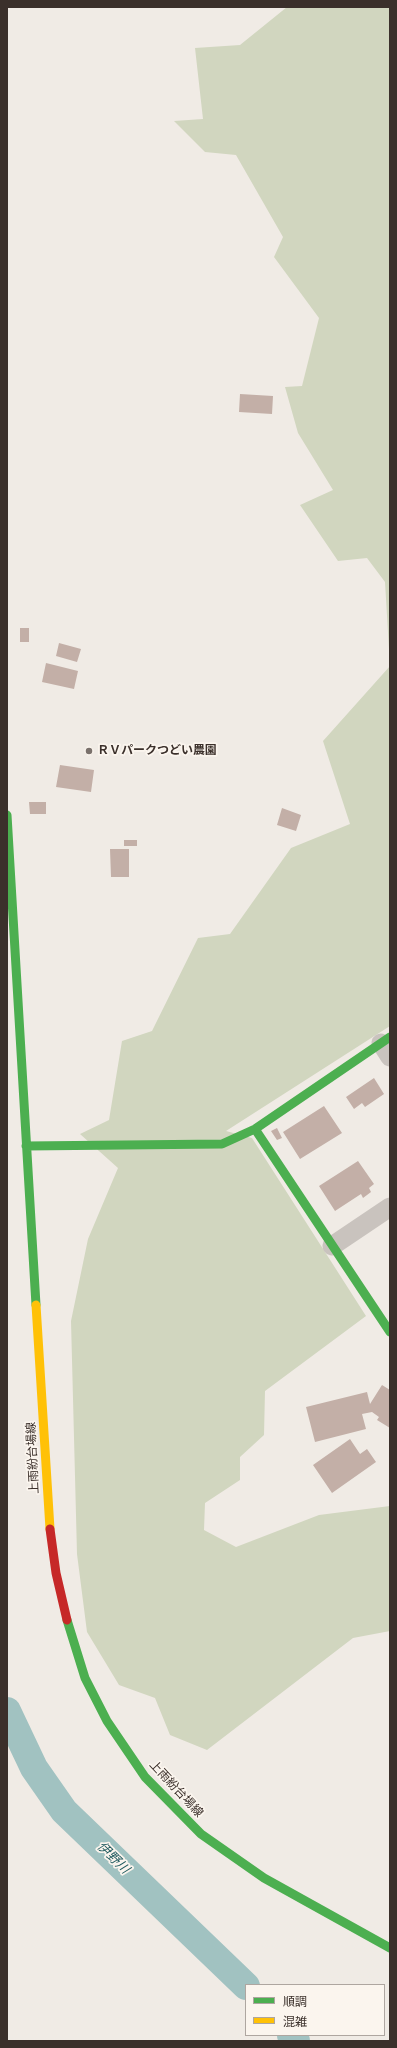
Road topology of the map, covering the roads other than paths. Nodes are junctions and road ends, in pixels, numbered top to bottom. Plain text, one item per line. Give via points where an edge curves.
1 (7, 815) edge
2 (387, 1046) edge
3 (255, 1129) junction
4 (26, 1146) junction
5 (390, 1207) edge
6 (332, 1246) junction
7 (390, 1332) edge
8 (390, 1948) edge

1 - 4 main road, 上雨紛台場線
2 - 3 main road
3 - 4 main road via 222,1144
3 - 6 main road
4 - 8 main road, 上雨紛台場線 via 49,1524 56,1573 84,1678 107,1721 145,1777 201,1834 264,1878
5 - 6 street
6 - 7 main road

